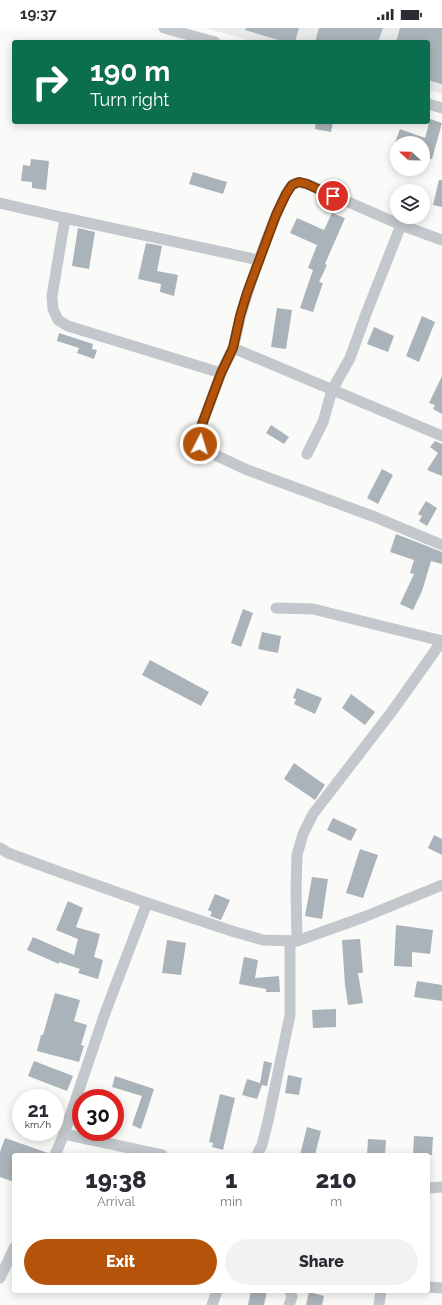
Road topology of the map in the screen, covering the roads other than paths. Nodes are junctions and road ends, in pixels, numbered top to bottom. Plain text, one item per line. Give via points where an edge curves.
1 (164, 28) edge
2 (208, 40) edge
3 (430, 105) edge
4 (442, 108) edge
5 (0, 203) edge
6 (65, 218) junction
7 (401, 225) junction
8 (442, 240) edge
9 (259, 260) junction
10 (233, 348) junction
11 (221, 373) junction
12 (332, 390) junction
13 (442, 436) edge
14 (307, 454) dead end
15 (442, 545) edge
16 (276, 608) dead end
17 (442, 641) edge
18 (0, 848) edge
19 (442, 885) edge
20 (147, 903) junction
21 (294, 941) junction
22 (64, 1134) joint
23 (61, 1141) edge
24 (56, 1153) edge
25 (153, 1153) edge
26 (259, 1153) edge
27 (442, 1187) edge
28 (430, 1188) edge
29 (12, 1252) edge
30 (0, 1278) edge
31 (430, 1287) edge
32 (442, 1288) edge
33 (215, 1293) edge
34 (291, 1293) edge
35 (381, 1293) edge
36 (212, 1305) edge
37 (289, 1305) edge
38 (380, 1305) edge

1 - 2 street
3 - 4 street
5 - 6 street
6 - 9 street
6 - 11 street via 52,296 53,309 58,320 68,326
7 - 8 street
7 - 9 street via 299,182 292,185 286,194
7 - 12 street via 350,358
9 - 10 street via 242,310
10 - 11 street
10 - 12 street
11 - 15 street via 201,427 200,444 205,450 245,469 375,517
12 - 13 street
12 - 14 street via 323,422
16 - 17 street via 313,609
17 - 21 street via 313,814 303,834 297,855
18 - 20 street
19 - 21 street via 364,917
20 - 21 street via 263,940
20 - 22 street via 105,1013
21 - 26 street via 290,1015
22 - 25 street
23 - 24 street
27 - 28 street
29 - 30 street
31 - 32 street
33 - 36 street
34 - 37 street
35 - 38 street

